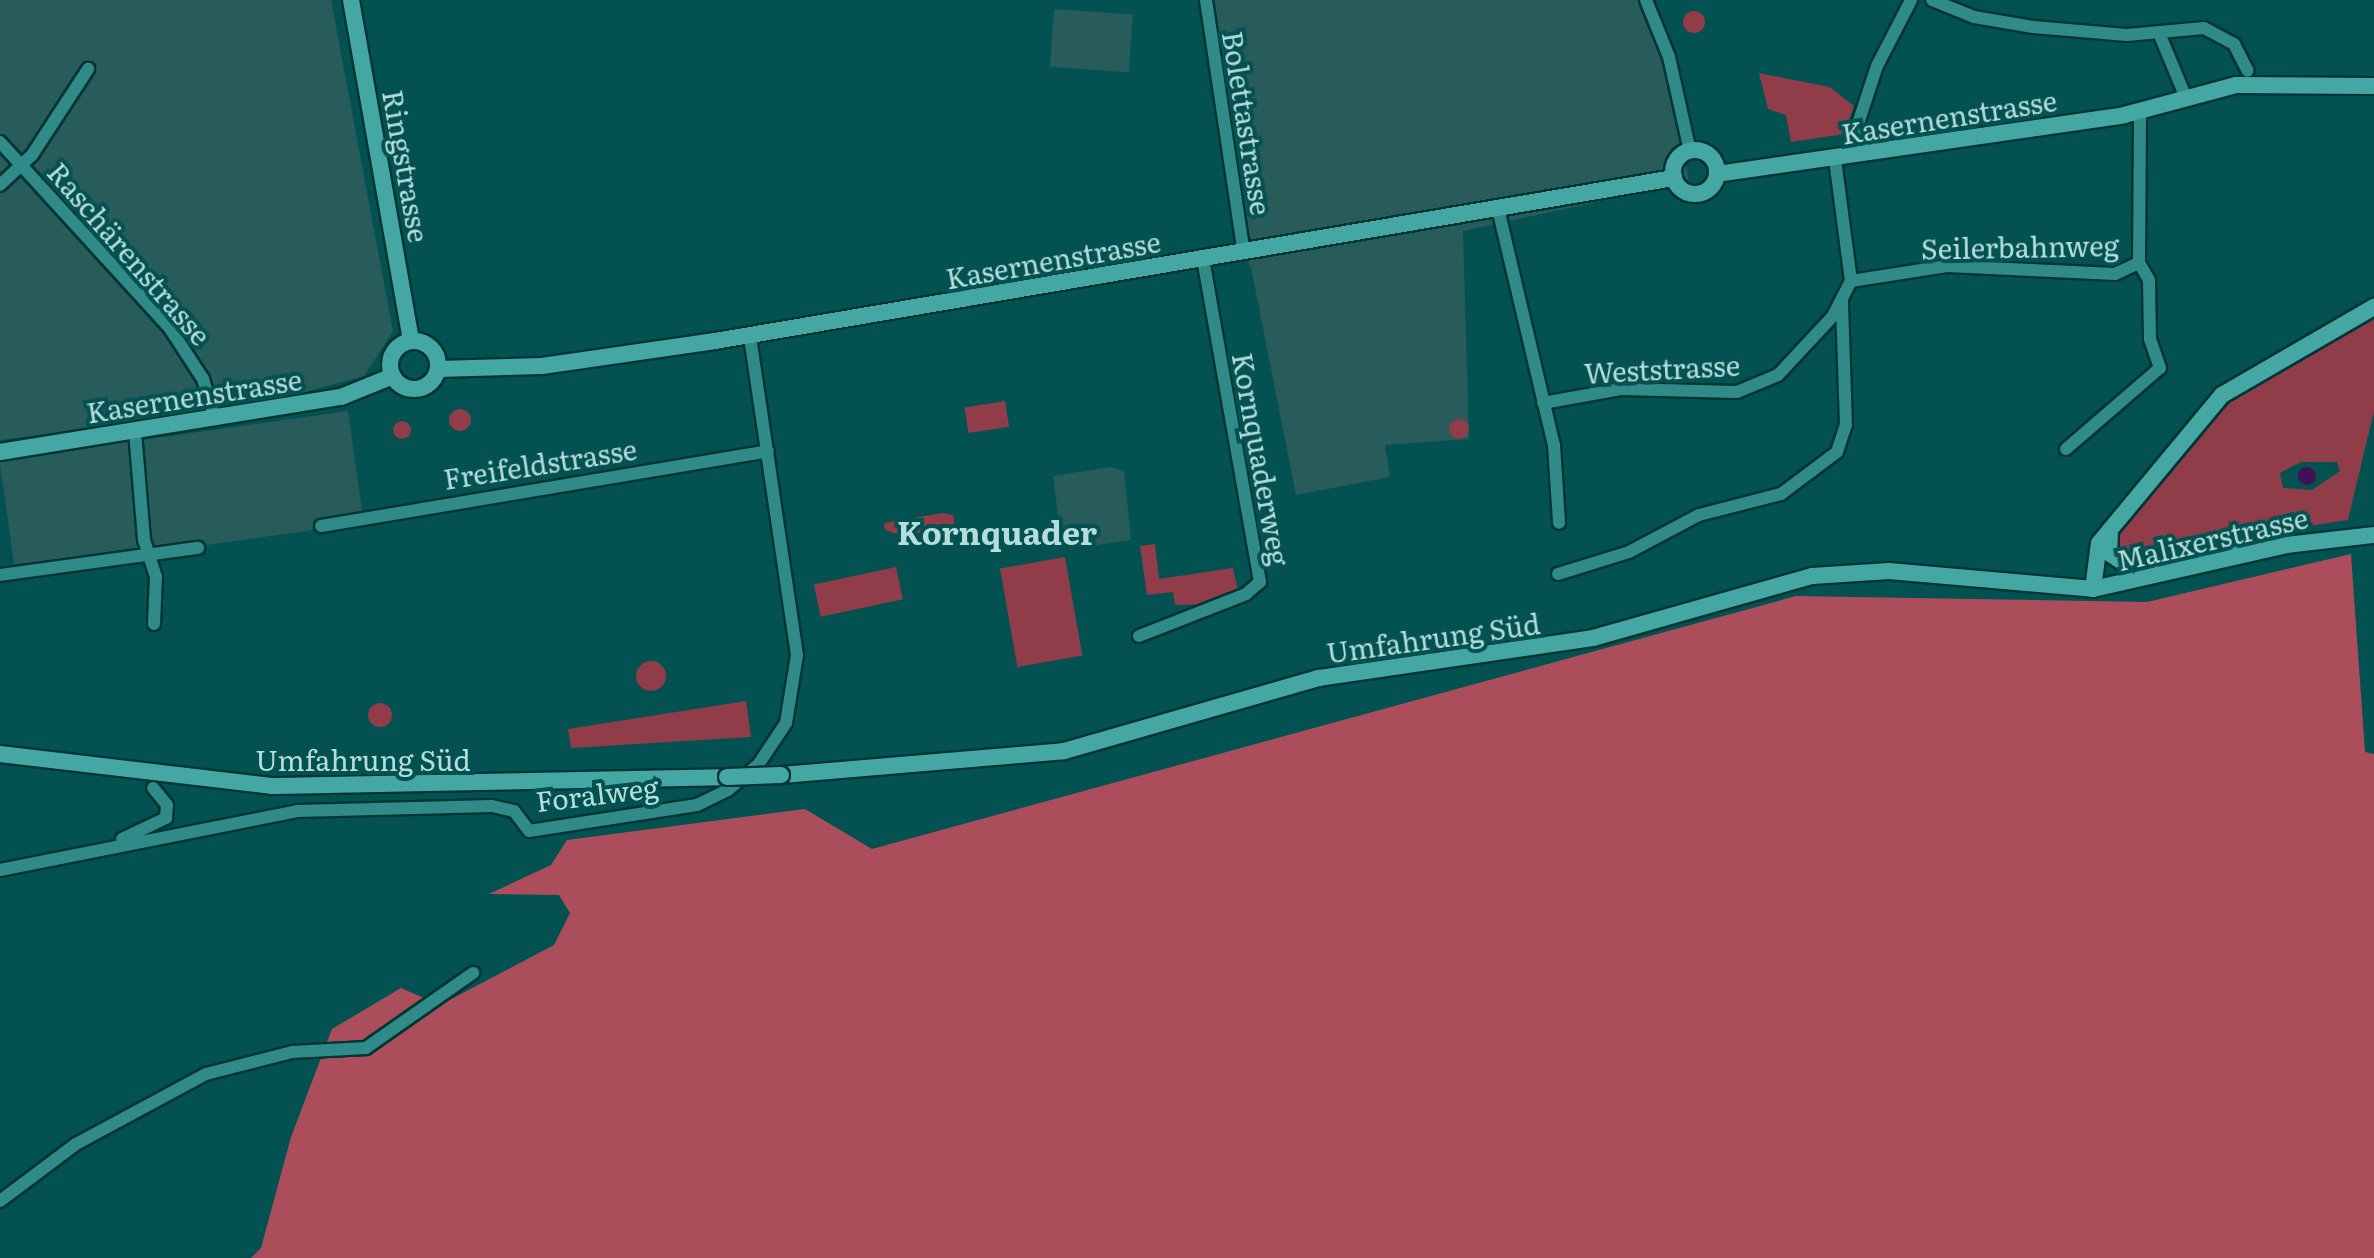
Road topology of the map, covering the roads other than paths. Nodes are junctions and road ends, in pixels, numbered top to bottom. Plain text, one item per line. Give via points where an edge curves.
1 (351, 0) edge
2 (1206, 0) edge
3 (1646, 0) edge
4 (1911, 0) edge
5 (1932, 0) edge
6 (2159, 33) junction
7 (88, 69) dead end
8 (2248, 71) dead end
9 (2374, 86) edge
10 (2186, 98) junction
11 (2140, 113) junction
12 (0, 142) edge
13 (1690, 151) junction
14 (1841, 158) junction
15 (21, 165) junction
16 (1717, 174) junction
17 (1674, 178) junction
18 (0, 185) edge
19 (1499, 213) junction
20 (1244, 253) junction
21 (1203, 260) junction
22 (2139, 263) junction
23 (1851, 281) junction
24 (1842, 302) junction
25 (2374, 307) edge
26 (750, 335) junction
27 (411, 341) junction
28 (438, 369) junction
29 (393, 376) junction
30 (1543, 403) junction
31 (215, 419) junction
32 (135, 432) junction
33 (2066, 449) dead end
34 (768, 451) junction
35 (0, 452) edge
36 (1559, 523) dead end
37 (321, 526) dead end
38 (2110, 530) junction
39 (2374, 535) edge
40 (198, 548) dead end
41 (2259, 550) junction
42 (148, 552) junction
43 (1558, 574) dead end
44 (0, 575) edge
45 (2093, 589) junction
46 (154, 624) dead end
47 (1139, 636) dead end
48 (0, 754) edge
49 (153, 788) dead end
50 (121, 843) junction
51 (0, 870) edge
52 (473, 973) dead end
53 (0, 1201) edge

1 - 27 main road, Ringstrasse
2 - 20 street, Bolettastrasse
3 - 13 street via 1669,57
4 - 14 street via 1877,66
5 - 6 street via 1999,23
6 - 8 street via 2216,32 2237,47
6 - 10 street
7 - 15 street, Raschärenstrasse
9 - 10 main road, Kasernenstrasse via 2260,83
10 - 11 main road, Kasernenstrasse
11 - 14 main road, Kasernenstrasse
11 - 22 street, Seilerbahnweg
12 - 15 street, Raschärenstrasse
13 - 16 main road via 1709,156
13 - 17 main road via 1676,161
14 - 16 main road, Kasernenstrasse
14 - 23 street
15 - 18 street
15 - 31 street, Raschärenstrasse via 180,341 203,379
16 - 17 main road via 1696,194
17 - 19 main road, Kasernenstrasse
19 - 20 main road, Kasernenstrasse
19 - 30 street
20 - 21 main road, Kasernenstrasse
21 - 26 main road, Kasernenstrasse
21 - 47 street, Kornquaderweg via 1260,582 1246,594
22 - 23 street, Seilerbahnweg via 2115,274 1947,266
22 - 33 street, Seilerbahnweg via 2149,280 2159,372
23 - 24 street, Weststrasse
24 - 30 street, Weststrasse via 1782,371 1753,388 1621,389
24 - 43 street via 1846,432 1837,452 1781,494 1699,515 1621,556
25 - 38 main road, Malixerstrasse via 2230,388
26 - 28 main road, Kasernenstrasse via 542,366
26 - 34 street, Foralweg
27 - 28 main road via 431,348
27 - 29 main road via 392,357
28 - 29 main road via 430,383 414,389
29 - 31 main road, Kasernenstrasse via 341,397
30 - 36 street via 1555,452
31 - 32 main road, Kasernenstrasse
32 - 35 main road, Kasernenstrasse
32 - 42 street
34 - 37 street, Freifeldstrasse
34 - 50 street, Foralweg via 795,618 793,698 775,744 728,790 697,805 529,831 514,811 492,806 337,808
38 - 41 main road via 2110,555 2128,564
38 - 45 main road, Malixerstrasse via 2095,553
39 - 41 main road, Malixerstrasse
40 - 42 street
41 - 45 main road, Malixerstrasse via 2157,580
42 - 44 street
42 - 46 street via 156,576
45 - 48 main road, Umfahrung Süd, bridge via 1889,571 1812,576 1593,638 1319,678 1064,751 781,775 271,786
49 - 50 street via 167,805 166,818
50 - 51 street, Foralweg
52 - 53 street via 366,1048 292,1052 206,1074 76,1144

